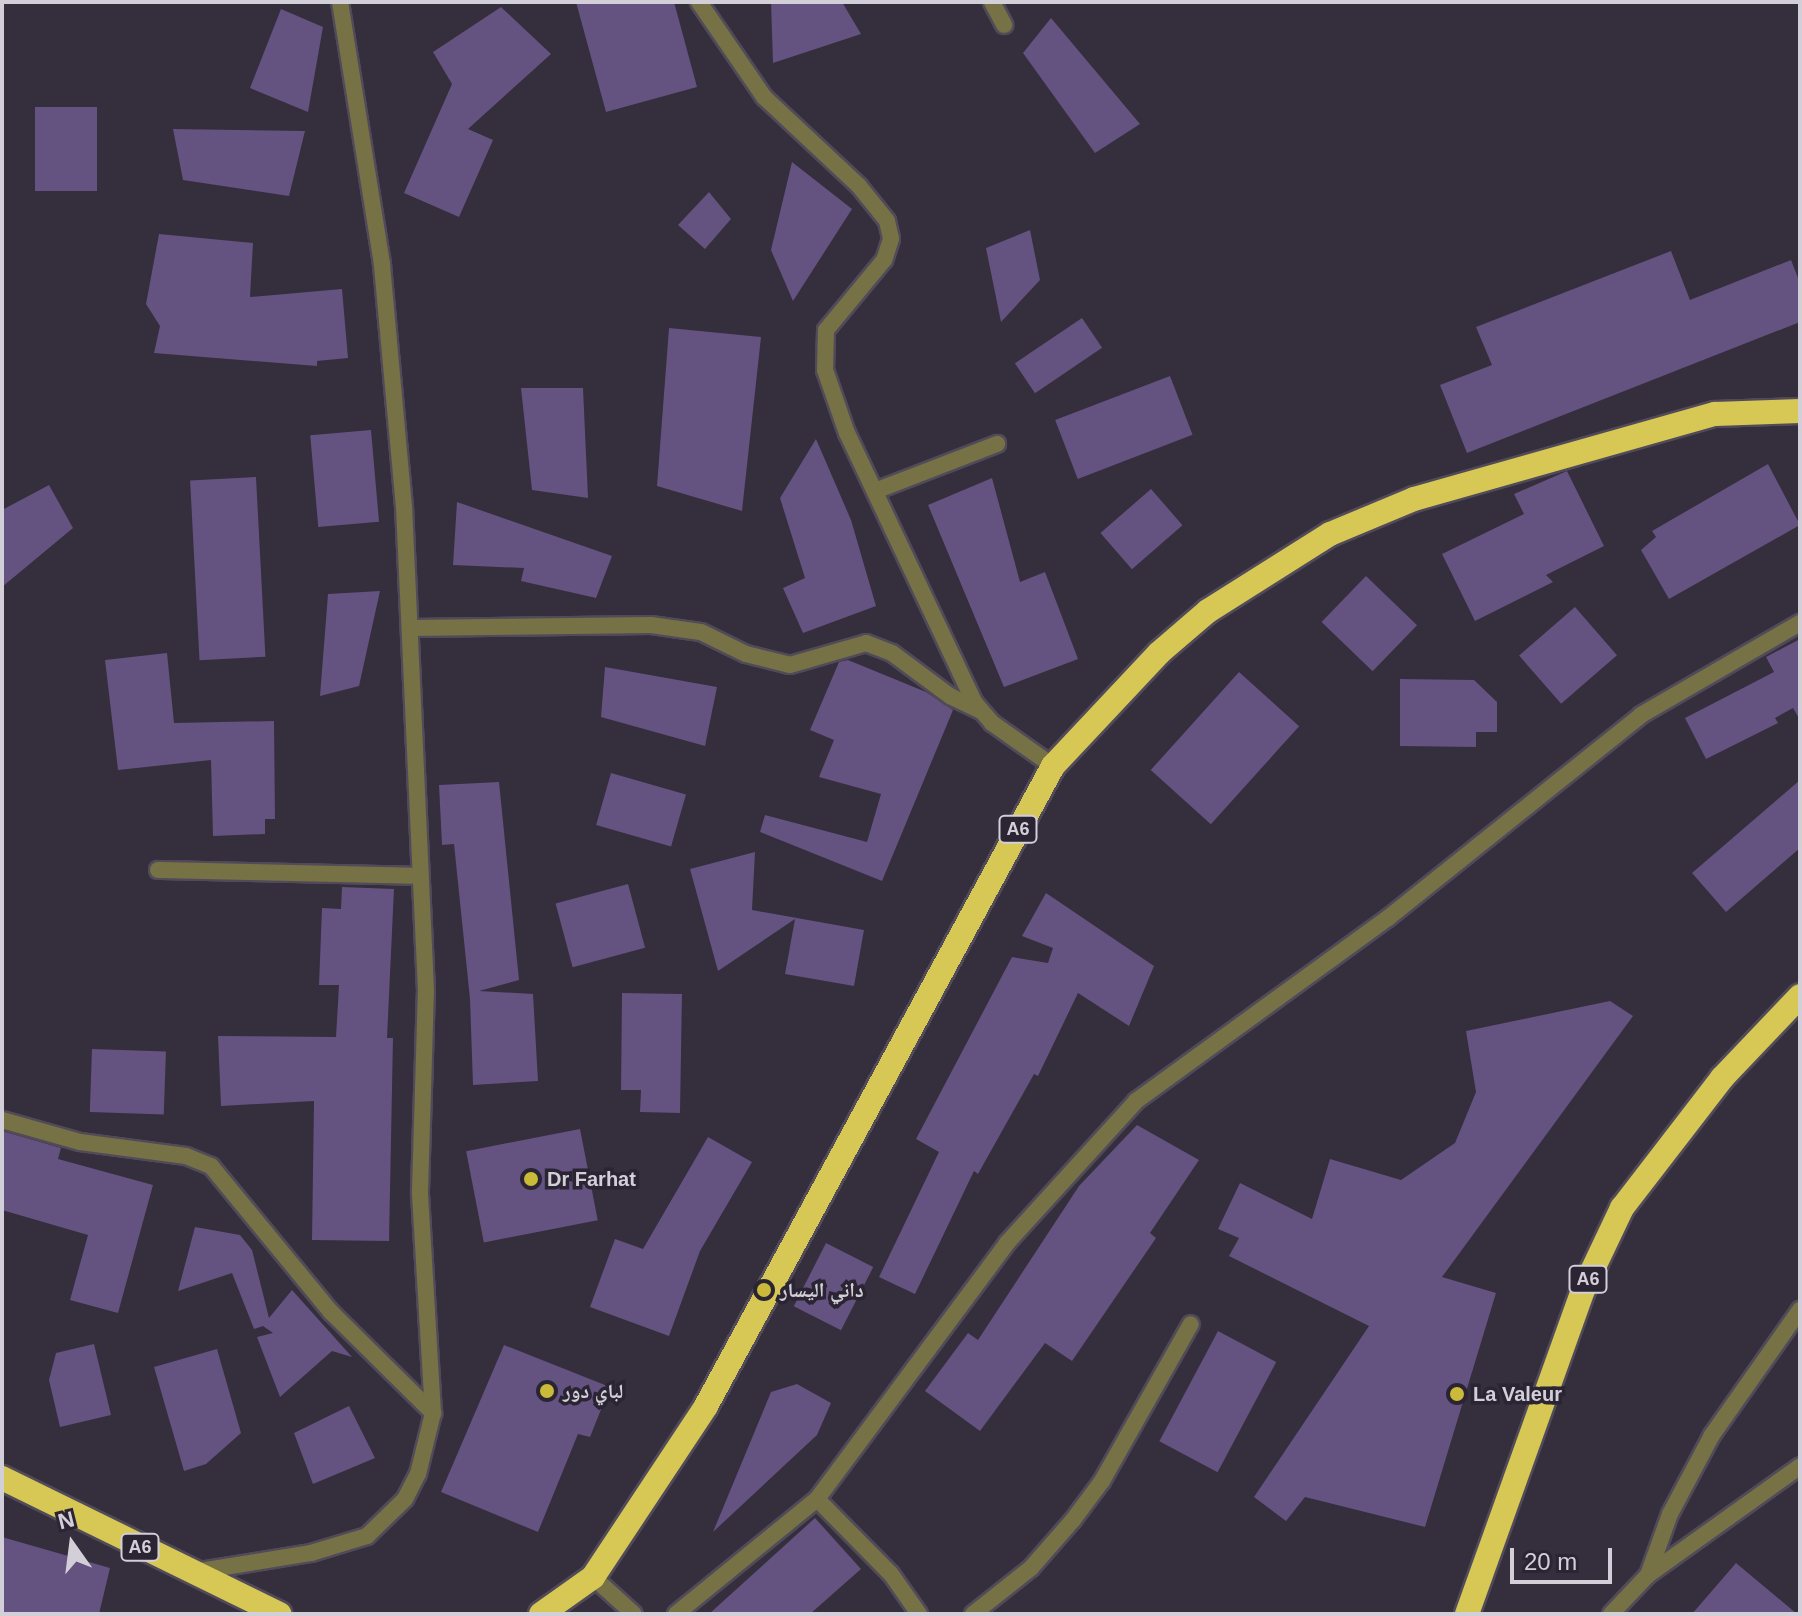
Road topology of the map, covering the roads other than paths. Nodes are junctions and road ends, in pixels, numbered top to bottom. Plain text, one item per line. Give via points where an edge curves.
1 (340, 2) edge
2 (699, 2) edge
3 (992, 2) edge
4 (1004, 25) dead end
5 (1800, 411) edge
6 (997, 444) dead end
7 (875, 491) junction
8 (1800, 623) edge
9 (410, 628) junction
10 (982, 712) junction
11 (1053, 766) junction
12 (158, 870) dead end
13 (417, 876) junction
14 (1800, 996) edge
15 (2, 1120) edge
16 (1800, 1310) edge
17 (1191, 1324) dead end
18 (433, 1413) junction
19 (1800, 1466) edge
20 (2, 1478) edge
21 (817, 1499) junction
22 (188, 1573) junction
23 (1648, 1575) junction
24 (593, 1577) junction
25 (279, 1614) edge
26 (541, 1614) edge
27 (634, 1614) edge
28 (676, 1614) edge
29 (919, 1614) edge
30 (973, 1614) edge
31 (1467, 1614) edge
32 (1611, 1614) edge

1 - 9 street via 382,264
2 - 7 street via 764,97 859,186 889,226 884,260 832,321 822,348 834,399
3 - 4 street
5 - 11 highway, A6 via 1715,414 1638,432 1414,499 1330,534 1198,619 1095,716
6 - 7 street
7 - 10 street
8 - 21 street via 1641,715 1388,918 1111,1123 1007,1243
9 - 10 street via 651,625 701,632 746,654 790,665 866,643 892,653 950,696
9 - 13 street
10 - 11 street
11 - 24 highway, A6 via 706,1406
12 - 13 street
13 - 18 street via 426,991 422,1262
14 - 31 highway, A6 via 1722,1078 1622,1208 1584,1288
15 - 18 street via 80,1142 186,1156 211,1166 331,1312
16 - 23 street via 1712,1435 1670,1514
17 - 30 street via 1102,1481 1073,1520 1031,1568
18 - 22 street via 418,1474 405,1499 367,1536 311,1553
19 - 23 street
20 - 22 highway, A6
21 - 28 street
21 - 29 street via 891,1574
22 - 25 highway, A6
23 - 32 street
24 - 26 highway, A6
24 - 27 street

